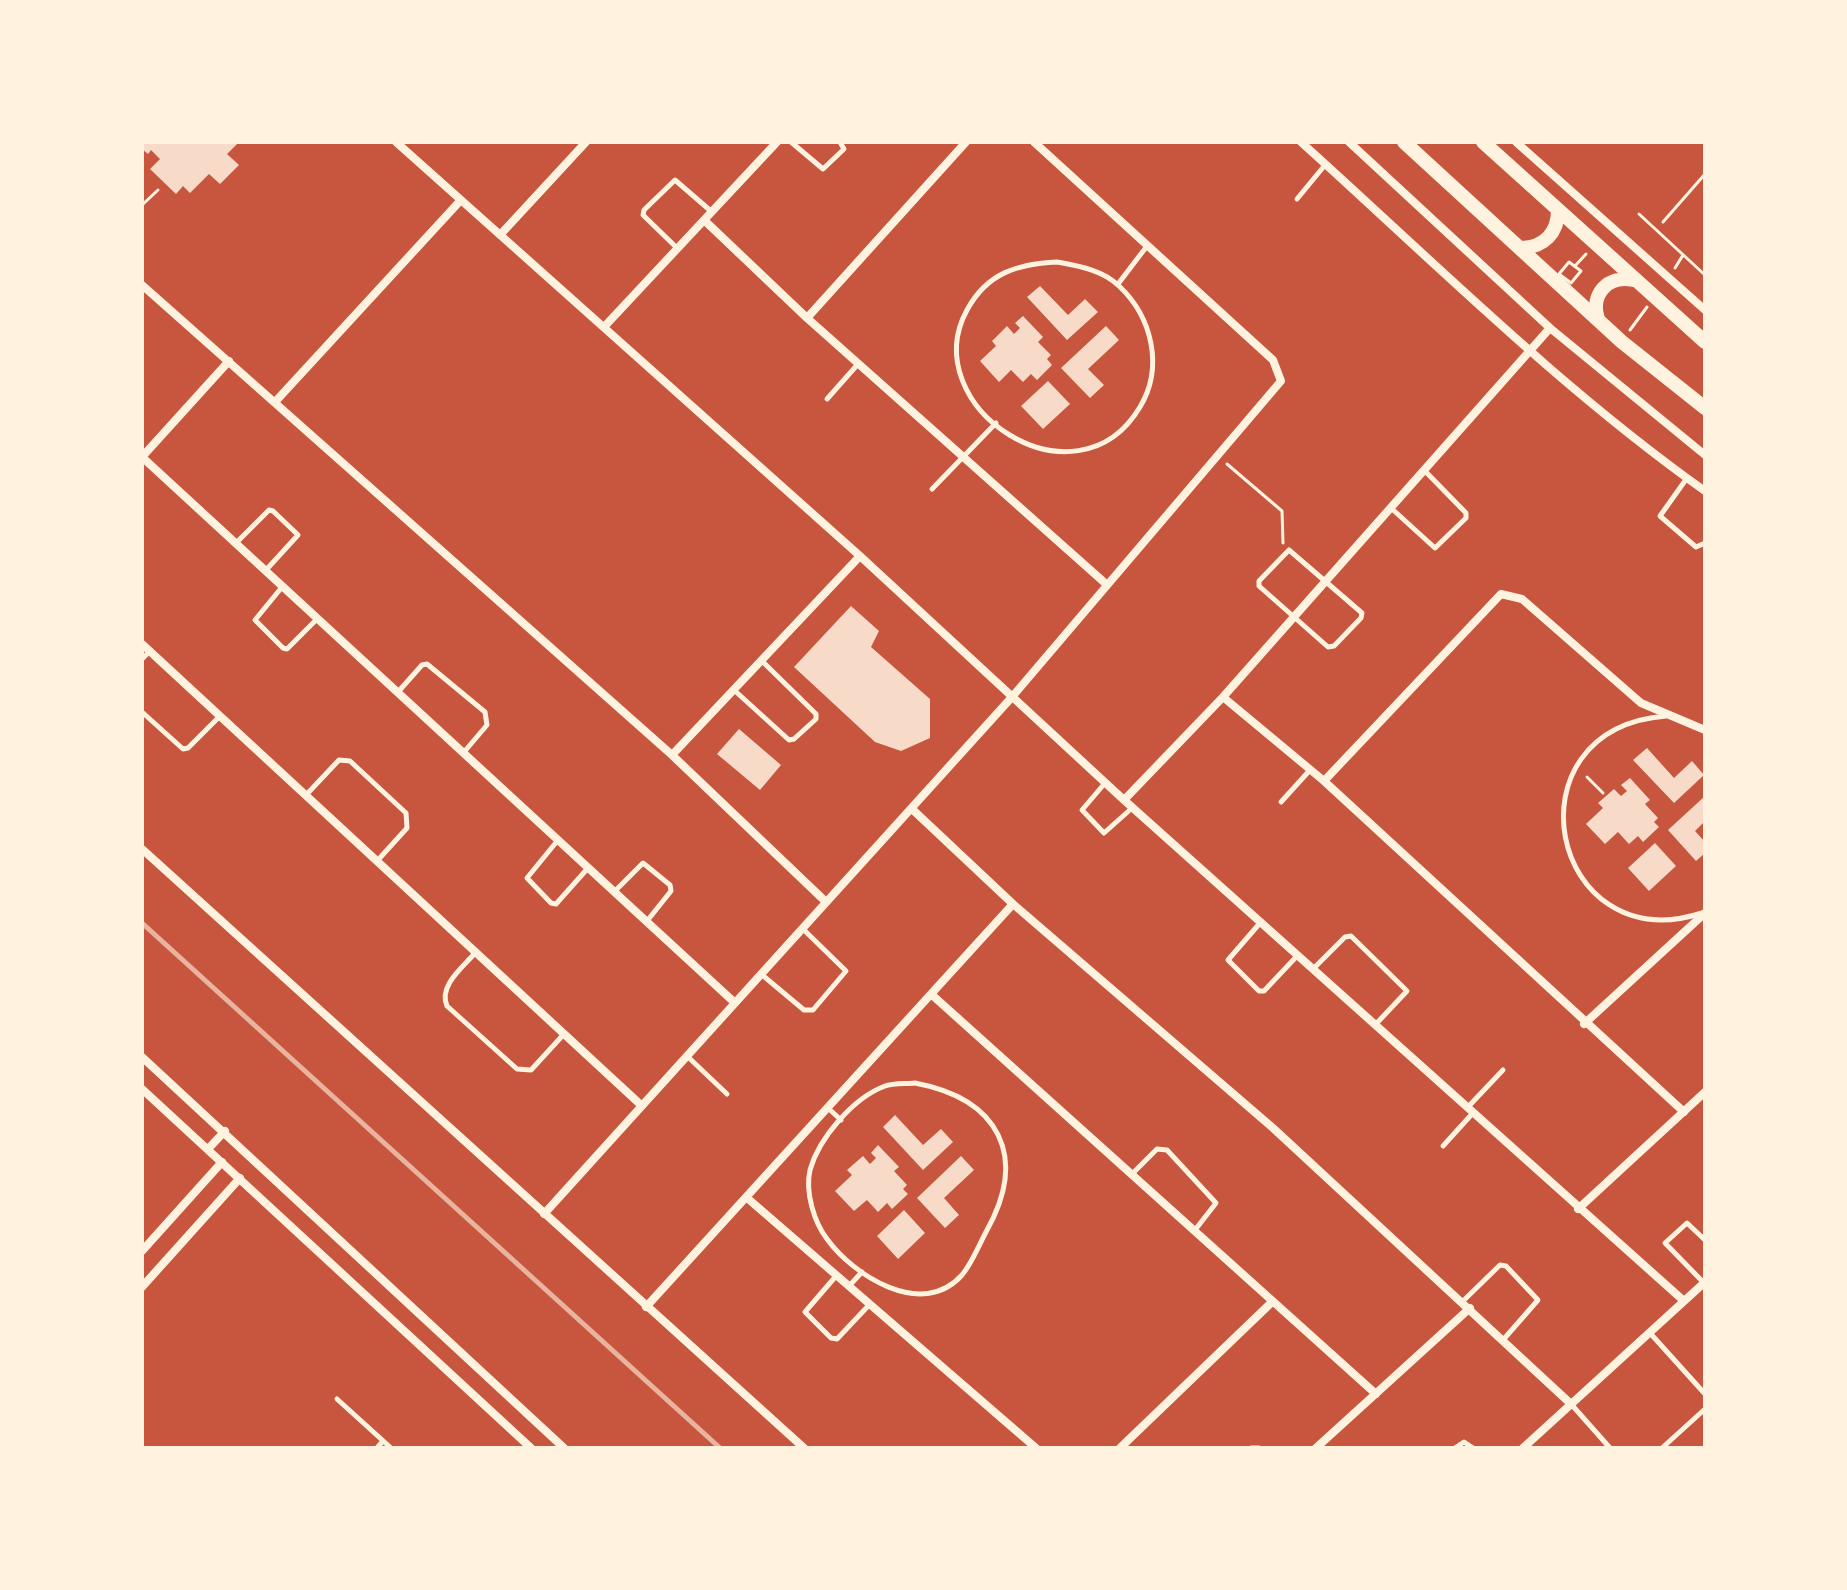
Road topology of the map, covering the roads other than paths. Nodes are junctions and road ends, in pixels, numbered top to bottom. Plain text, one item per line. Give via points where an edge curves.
1 (396, 142) edge
2 (586, 142) edge
3 (777, 142) edge
4 (791, 142) edge
5 (840, 142) edge
6 (966, 142) edge
7 (1034, 142) edge
8 (1301, 142) edge
9 (1349, 142) edge
10 (1404, 142) edge
11 (1483, 142) edge
12 (1516, 142) edge
13 (1326, 165) junction
14 (1297, 199) dead end
15 (460, 201) junction
16 (1558, 210) junction
17 (712, 212) junction
18 (704, 220) junction
19 (500, 235) junction
20 (1148, 245) junction
21 (677, 248) junction
22 (1522, 248) junction
23 (1633, 280) junction
24 (1118, 284) junction
25 (142, 285) edge
26 (1705, 310) edge
27 (807, 318) junction
28 (1598, 319) junction
29 (604, 327) junction
30 (1550, 328) junction
31 (1705, 342) edge
32 (1530, 351) junction
33 (229, 361) junction
34 (858, 364) junction
35 (827, 399) dead end
36 (275, 402) junction
37 (1705, 408) edge
38 (996, 423) junction
39 (1705, 455) edge
40 (142, 457) edge
41 (962, 457) junction
42 (1424, 470) junction
43 (1687, 478) junction
44 (932, 489) dead end
45 (1705, 491) edge
46 (1391, 508) junction
47 (236, 543) junction
48 (1705, 543) edge
49 (860, 556) junction
50 (265, 571) junction
51 (1327, 579) junction
52 (1105, 583) junction
53 (283, 587) junction
54 (1294, 617) junction
55 (317, 618) junction
56 (142, 644) edge
57 (150, 651) junction
58 (142, 659) edge
59 (761, 660) junction
60 (733, 690) junction
61 (397, 692) junction
62 (1012, 697) junction
63 (1223, 697) junction
64 (142, 712) edge
65 (220, 716) junction
66 (1667, 716) junction
67 (1705, 730) edge
68 (463, 753) junction
69 (672, 755) junction
70 (1310, 770) junction
71 (1324, 781) junction
72 (1105, 782) junction
73 (306, 795) junction
74 (1124, 800) junction
75 (1281, 802) dead end
76 (1133, 807) junction
77 (912, 809) junction
78 (558, 840) junction
79 (142, 849) edge
80 (377, 861) junction
81 (588, 868) junction
82 (614, 892) junction
83 (825, 901) junction
84 (1013, 904) junction
85 (1705, 913) edge
86 (647, 922) junction
87 (1260, 923) junction
88 (801, 927) junction
89 (476, 952) junction
90 (1297, 956) junction
91 (1312, 970) junction
92 (760, 973) junction
93 (931, 994) junction
94 (734, 1002) junction
95 (1584, 1024) junction
96 (1375, 1026) junction
97 (564, 1034) junction
98 (686, 1054) junction
99 (142, 1057) edge
100 (1503, 1070) dead end
101 (142, 1089) edge
102 (727, 1094) dead end
103 (1704, 1097) edge
104 (641, 1105) junction
105 (828, 1108) junction
106 (1469, 1112) junction
107 (1684, 1112) junction
108 (841, 1120) junction
109 (225, 1131) junction
110 (1443, 1146) dead end
111 (208, 1149) junction
112 (222, 1162) junction
113 (1131, 1174) junction
114 (240, 1178) junction
115 (746, 1197) junction
116 (1578, 1209) junction
117 (544, 1214) junction
118 (1194, 1231) junction
119 (1705, 1240) edge
120 (142, 1251) edge
121 (862, 1272) junction
122 (837, 1275) junction
123 (1704, 1283) edge
124 (849, 1286) junction
125 (142, 1287) edge
126 (1684, 1301) junction
127 (1272, 1302) junction
128 (870, 1304) junction
129 (1466, 1305) junction
130 (646, 1307) junction
131 (1650, 1333) junction
132 (1503, 1340) junction
133 (1376, 1394) junction
134 (1705, 1394) edge
135 (337, 1399) dead end
136 (1571, 1404) junction
137 (1705, 1409) edge
138 (383, 1441) junction
139 (377, 1448) edge
140 (391, 1448) edge
141 (531, 1448) edge
142 (564, 1448) edge
143 (804, 1448) edge
144 (1036, 1448) edge
145 (1120, 1448) edge
146 (1251, 1448) edge
147 (1259, 1448) edge
148 (1316, 1448) edge
149 (1455, 1448) edge
150 (1473, 1448) edge
151 (1523, 1448) edge
152 (1610, 1448) edge
153 (1662, 1448) edge

1 - 15 street
2 - 19 street
3 - 17 street
4 - 5 lane via 823,169 844,149
6 - 27 street
7 - 20 street
8 - 13 street
9 - 30 street
10 - 22 street
11 - 16 street
12 - 26 street
13 - 14 lane
13 - 32 street
15 - 19 street
15 - 36 street
16 - 22 street via 1548,238
16 - 23 street
17 - 18 street
17 - 21 lane via 675,180 644,210 643,215
18 - 21 street
18 - 27 street
19 - 29 street
20 - 24 lane
20 - 52 street via 1273,360 1281,381
21 - 29 street
22 - 28 street
23 - 28 street via 1617,279 1603,287 1595,305
23 - 31 street
24 - 38 lane via 1088,268 1027,264 998,274 975,294 961,321 956,351 961,381 977,407
24 - 38 lane via 1141,312 1152,340 1154,369 1131,423 1105,442 1048,453 1020,443
25 - 33 street
27 - 34 street
28 - 37 street
29 - 49 street
30 - 32 street
30 - 39 street
32 - 42 street
32 - 43 street
33 - 36 street
33 - 40 street
34 - 35 lane
34 - 41 street
36 - 69 street
38 - 41 lane
40 - 47 street
41 - 44 lane
41 - 52 street
42 - 46 street
42 - 46 lane via 1466,518 1435,548
43 - 45 street
43 - 48 lane via 1660,516 1696,547
46 - 51 street
47 - 50 street
47 - 50 lane via 271,510 297,532
49 - 59 street
49 - 62 street
50 - 53 street
51 - 54 street
51 - 54 lane via 1289,550 1258,583
51 - 54 lane via 1362,613 1361,618 1331,648
52 - 62 street
53 - 55 street
53 - 55 lane via 255,620 283,648
54 - 63 street
55 - 61 street
56 - 57 street
57 - 58 lane
57 - 65 street
59 - 60 street
59 - 60 lane via 816,719 789,740
60 - 69 street
61 - 68 street
61 - 68 lane via 427,664 485,712 487,725
62 - 72 street
62 - 77 street
63 - 70 street
63 - 74 street
64 - 65 lane via 183,749
65 - 73 street
66 - 67 street
66 - 71 street via 1641,703 1522,599 1501,594
66 - 85 lane via 1645,718 1605,734 1576,766 1566,787 1562,822 1569,857 1580,878 1615,909 1637,917 1684,919
68 - 78 street
69 - 83 street
70 - 71 street
70 - 75 lane
71 - 95 street
72 - 74 street
72 - 76 lane via 1082,810 1104,833
73 - 80 street
73 - 80 lane via 339,760 350,761 409,820
74 - 76 street
76 - 87 street
77 - 83 street
77 - 84 street
78 - 81 street
78 - 81 lane via 527,878 551,903 556,904
79 - 117 street
80 - 89 street
81 - 82 street
82 - 86 street
82 - 86 lane via 643,863 670,885 671,891
83 - 88 street
84 - 93 street
84 - 129 street via 1273,1128
85 - 95 street
86 - 94 street
87 - 90 street
87 - 90 lane via 1228,960 1259,991
88 - 92 street
88 - 92 lane via 845,968 845,975 809,1011
89 - 97 street
89 - 97 lane via 445,988 447,1006 524,1071 531,1070
90 - 91 street
91 - 96 street
91 - 96 lane via 1351,936 1407,991
92 - 94 street
93 - 105 street
93 - 113 street
94 - 98 street
95 - 107 street
96 - 106 street
97 - 104 street
98 - 102 lane
98 - 104 street
99 - 109 street
100 - 106 lane
101 - 111 street
103 - 107 street
104 - 117 street
105 - 108 lane
105 - 115 street
106 - 110 lane
106 - 116 street
107 - 116 street
108 - 121 lane via 810,1171 810,1202 820,1230 838,1254
108 - 121 lane via 885,1086 915,1083 945,1089 971,1103 992,1124 1006,1151 1005,1192 961,1276 943,1287 900,1292
109 - 111 street
109 - 142 street
111 - 112 street
112 - 114 street
112 - 120 street
113 - 118 street
113 - 118 lane via 1157,1149 1167,1150 1216,1203
114 - 125 street
114 - 141 street
115 - 122 street
115 - 130 street
116 - 126 street
117 - 130 street
118 - 127 street
119 - 123 lane via 1687,1223 1665,1243
121 - 124 lane
122 - 124 street
122 - 128 lane via 805,1312 831,1338 837,1339
123 - 126 street
124 - 128 street
126 - 131 street
127 - 133 street
127 - 145 street
128 - 144 street
129 - 132 street
129 - 132 lane via 1500,1265 1506,1266 1538,1300
129 - 133 street
130 - 143 street
131 - 134 lane
131 - 136 street
132 - 136 street
133 - 148 street
135 - 138 lane
136 - 151 street
136 - 152 lane
137 - 153 lane
138 - 139 lane
138 - 140 lane
146 - 147 lane
149 - 150 lane via 1464,1442

